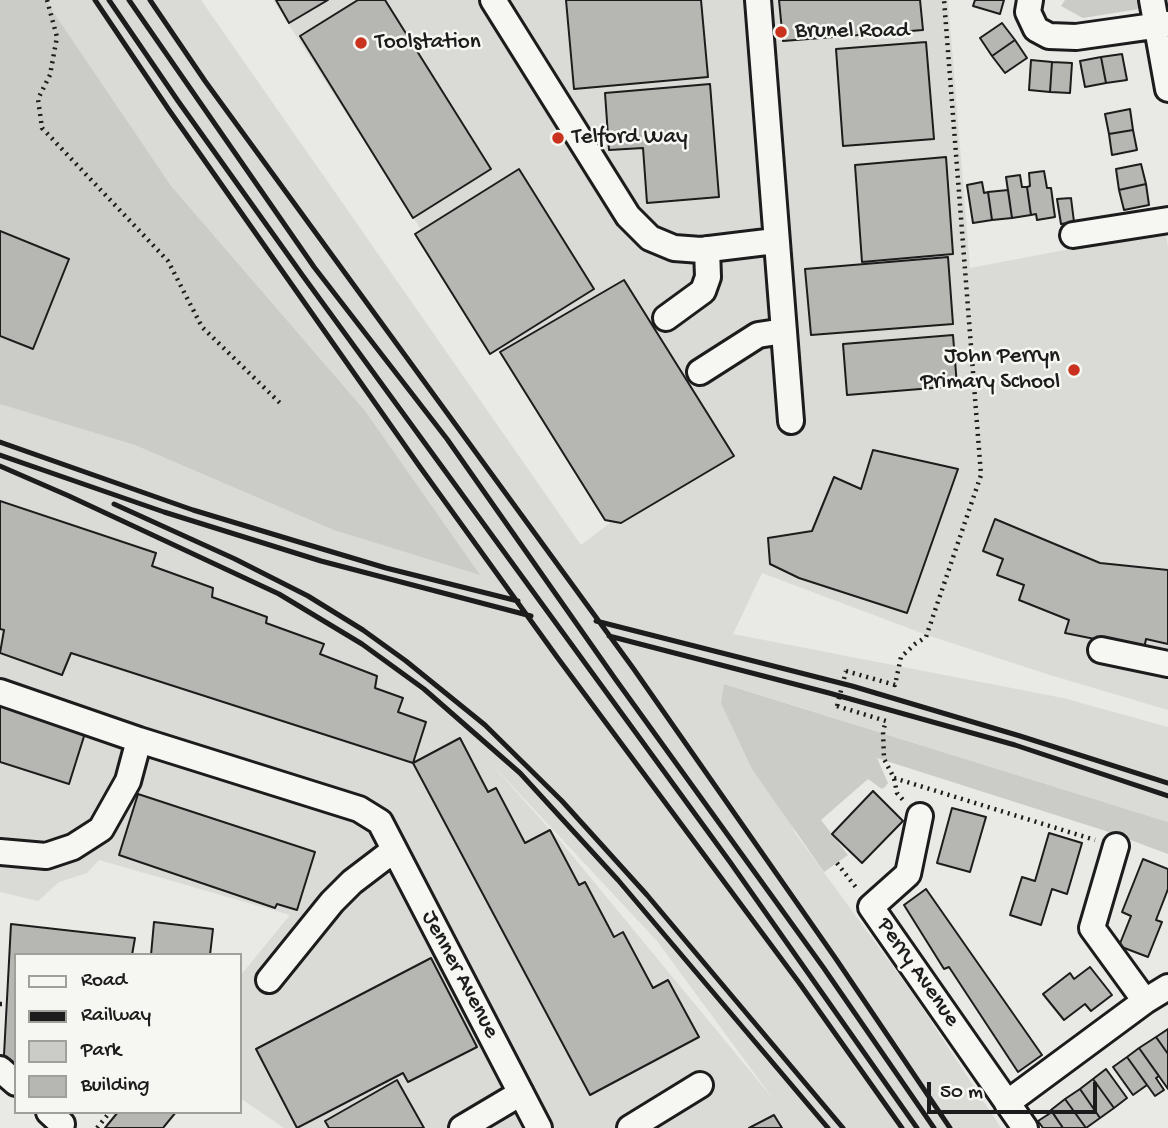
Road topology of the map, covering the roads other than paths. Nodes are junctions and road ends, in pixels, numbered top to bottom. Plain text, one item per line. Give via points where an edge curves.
1 (493, 0) edge
2 (758, 0) edge
3 (1030, 0) edge
4 (1152, 0) edge
5 (1162, 26) edge
6 (1168, 89) edge
7 (1168, 220) edge
8 (1073, 235) dead end
9 (775, 241) junction
10 (707, 250) junction
11 (666, 318) dead end
12 (784, 331) junction
13 (700, 372) dead end
14 (791, 421) dead end
15 (1101, 650) dead end
16 (1168, 664) edge
17 (0, 692) edge
18 (139, 740) junction
19 (920, 816) road end
20 (1116, 846) road end
21 (394, 850) junction
22 (0, 852) edge
23 (269, 980) dead end
24 (1168, 987) edge
25 (1145, 1001) junction
26 (0, 1069) edge
27 (14, 1081) edge
28 (700, 1086) dead end
29 (521, 1093) junction
30 (1007, 1103) junction
31 (462, 1128) edge
32 (539, 1128) edge
33 (630, 1128) edge
34 (1025, 1128) edge

1 - 10 street via 628,216 650,238 674,248
2 - 9 street
3 - 5 street via 1028,12 1036,29 1049,36
4 - 5 street
5 - 6 street
7 - 8 street
9 - 10 street
9 - 12 street
10 - 11 street via 708,277 703,291
12 - 13 street via 758,335
12 - 14 street
15 - 16 street
17 - 18 street
18 - 21 street, Jenner Avenue via 359,809 380,822
18 - 22 street via 128,781 101,829 74,847 46,856
19 - 30 street, Perry Avenue via 908,874 871,907
20 - 25 street via 1091,928
21 - 23 street via 338,895
21 - 29 street, Jenner Avenue
24 - 25 street
25 - 30 street
26 - 27 street
28 - 33 street
29 - 31 street
29 - 32 street, Jenner Avenue
30 - 34 street, Perry Avenue

